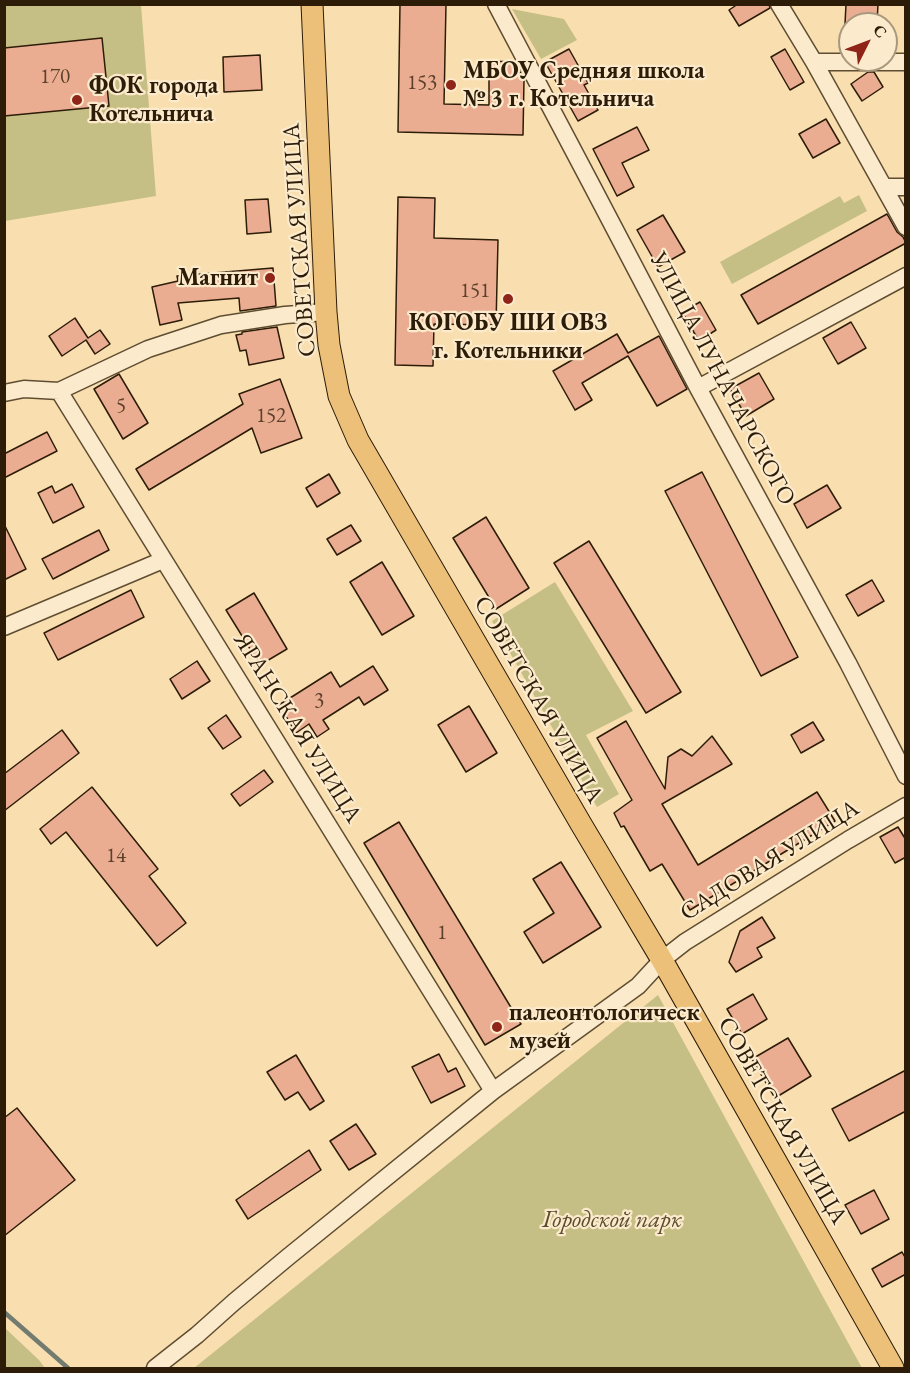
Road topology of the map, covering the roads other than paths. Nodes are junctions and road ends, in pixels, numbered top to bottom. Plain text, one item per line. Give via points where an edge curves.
1 (312, 4) edge
2 (496, 4) edge
3 (779, 4) edge
4 (814, 62) junction
5 (906, 62) edge
6 (884, 187) junction
7 (906, 188) edge
8 (906, 227) edge
9 (906, 276) edge
10 (326, 312) junction
11 (698, 388) junction
12 (59, 390) junction
13 (4, 393) edge
14 (163, 560) junction
15 (4, 627) edge
16 (906, 776) edge
17 (906, 806) edge
18 (662, 960) junction
19 (493, 1091) junction
20 (155, 1368) edge
21 (893, 1368) edge

1 - 10 main road, СОВЕТСКАЯ УЛИЦА
2 - 11 street, УЛИЦА ЛУНАЧАРСКОГО
3 - 4 street
4 - 5 street
4 - 6 street
6 - 7 street
6 - 8 street
9 - 11 street
10 - 12 street via 221,325 148,349
10 - 18 main road, СОВЕТСКАЯ УЛИЦА via 339,396 358,440
11 - 16 street, УЛИЦА ЛУНАЧАРСКОГО
12 - 13 street
12 - 14 street, ЯРАНСКАЯ УЛИЦА
14 - 15 street
14 - 19 street, ЯРАНСКАЯ УЛИЦА
17 - 18 street, САДОВАЯ УЛИЦА
18 - 19 street, САДОВАЯ УЛИЦА via 638,986
18 - 21 main road, СОВЕТСКАЯ УЛИЦА
19 - 20 street, САДОВАЯ УЛИЦА

